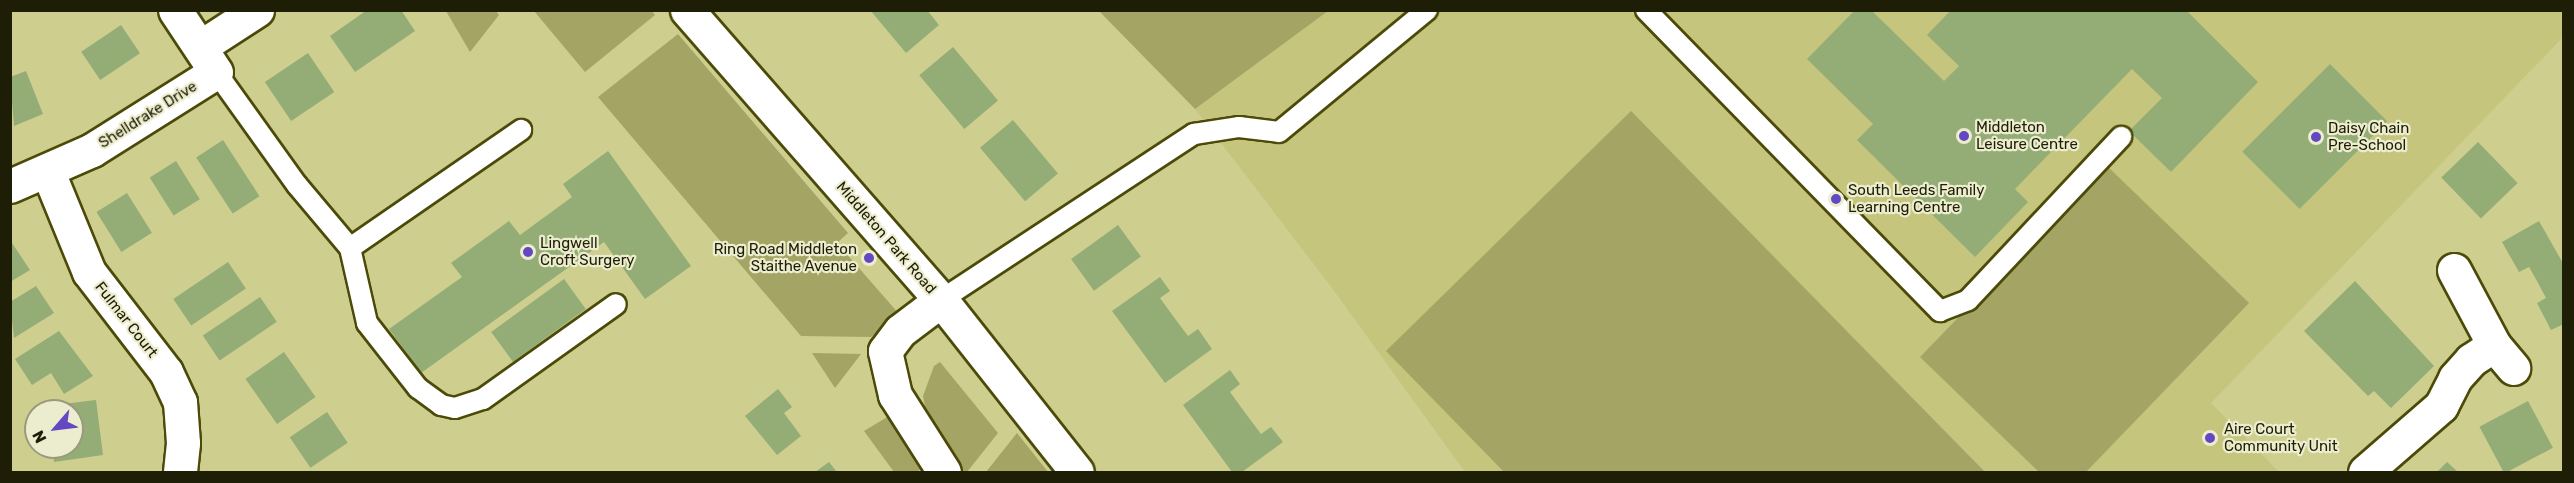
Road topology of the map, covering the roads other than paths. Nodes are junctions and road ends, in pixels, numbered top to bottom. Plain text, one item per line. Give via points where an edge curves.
1 (175, 10) edge
2 (257, 10) edge
3 (687, 10) edge
4 (1427, 10) edge
5 (1646, 10) edge
6 (208, 60) junction
7 (521, 130) dead end
8 (2121, 138) dead end
9 (48, 172) junction
10 (10, 186) edge
11 (350, 248) junction
12 (2454, 270) dead end
13 (941, 300) junction
14 (616, 304) dead end
15 (180, 472) edge
16 (944, 472) edge
17 (1077, 472) edge
18 (2365, 472) edge

1 - 6 street
2 - 6 street, Shelldrake Drive
3 - 13 street, Middleton Park Road
4 - 13 lane via 1279,132 1239,127 1194,135
5 - 8 lane via 1940,310 1968,300
6 - 9 street, Shelldrake Drive via 92,150
6 - 11 lane via 297,185
7 - 11 lane
9 - 10 street, Shelldrake Drive
9 - 15 street, Fulmar Court via 89,272 166,372 180,402
11 - 14 lane via 367,323 428,399 448,407 470,406 483,399
12 - 18 street via 2504,356 2471,360 2455,378 2441,406
13 - 16 street via 900,331 885,351 895,395
13 - 17 street, Middleton Park Road

